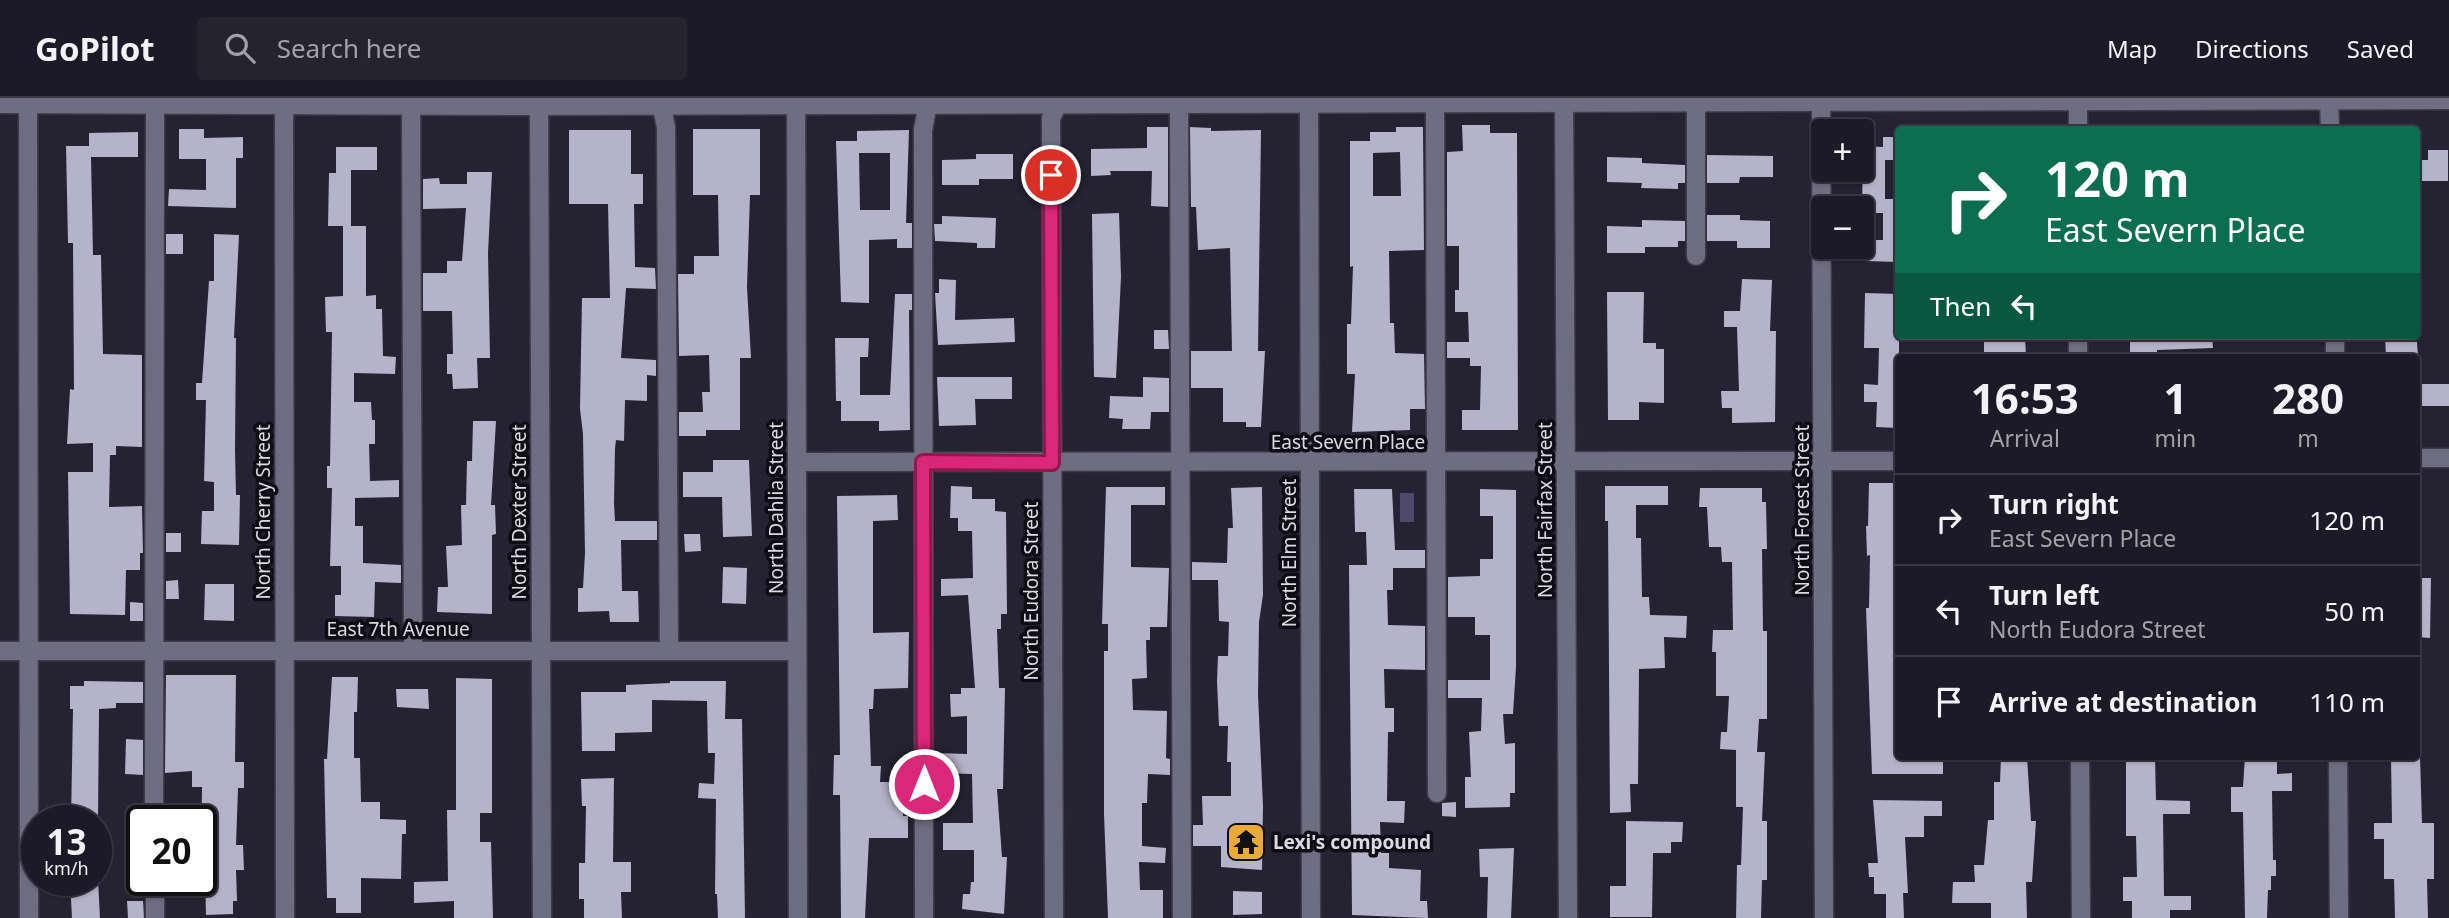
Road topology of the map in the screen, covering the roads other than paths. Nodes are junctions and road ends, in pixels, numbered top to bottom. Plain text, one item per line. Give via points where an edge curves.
1 (1615, 99) edge
2 (1888, 99) edge
3 (2026, 99) edge
4 (2161, 99) edge
5 (2330, 99) edge
6 (2405, 99) edge
7 (2442, 99) edge
8 (1342, 100) edge
9 (2078, 100) junction
10 (111, 101) edge
11 (244, 101) edge
12 (661, 101) edge
13 (796, 101) edge
14 (929, 101) edge
15 (1060, 101) edge
16 (1203, 101) edge
17 (1696, 101) junction
18 (1821, 101) junction
19 (386, 102) edge
20 (1435, 102) junction
21 (1564, 102) junction
22 (530, 103) edge
23 (1179, 103) junction
24 (1309, 103) junction
25 (0, 104) edge
26 (28, 104) junction
27 (155, 105) junction
28 (284, 106) junction
29 (411, 106) junction
30 (2078, 126) edge
31 (2330, 126) edge
32 (1696, 256) dead end
33 (2449, 457) edge
34 (2420, 458) edge
35 (1895, 461) edge
36 (797, 462) junction
37 (923, 462) junction
38 (1823, 462) junction
39 (1052, 463) junction
40 (1181, 463) junction
41 (1309, 463) junction
42 (1435, 464) junction
43 (1566, 464) junction
44 (153, 650) junction
45 (284, 650) junction
46 (413, 650) junction
47 (541, 650) junction
48 (668, 650) junction
49 (0, 651) edge
50 (28, 651) junction
51 (796, 651) junction
52 (2080, 760) edge
53 (2337, 760) edge
54 (1437, 793) dead end
55 (154, 805) edge
56 (155, 896) edge
57 (29, 918) edge
58 (155, 918) edge
59 (285, 918) edge
60 (542, 918) edge
61 (798, 918) edge
62 (925, 918) edge
63 (1055, 918) edge
64 (1182, 918) edge
65 (1311, 918) edge
66 (1568, 918) edge
67 (1824, 918) edge
68 (2081, 918) edge
69 (2339, 918) edge

1 - 17 street
1 - 21 street
2 - 3 street
2 - 18 street
3 - 9 street
4 - 5 street
4 - 9 street
5 - 6 street
5 - 31 street
6 - 7 street
8 - 20 street
8 - 24 street
9 - 30 street
10 - 26 street
10 - 27 street
11 - 27 street
11 - 28 street
12 - 13 street
12 - 22 street
12 - 48 street via 666,127
13 - 14 street
13 - 36 street, North Dahlia Street
14 - 15 street
14 - 37 street via 923,130
15 - 23 street
15 - 39 street, North Eudora Street via 1051,118
16 - 23 street
16 - 24 street
17 - 18 street
17 - 32 street
18 - 38 street, North Forest Street
19 - 28 street
19 - 29 street
20 - 21 street
20 - 42 street
21 - 43 street, North Fairfax Street
22 - 29 street
22 - 47 street, North Dexter Street
23 - 40 street
24 - 41 street, North Elm Street
25 - 26 street
26 - 50 street
27 - 44 street
28 - 45 street, North Cherry Street
29 - 46 street
33 - 34 street
35 - 38 street, East Severn Place
36 - 37 street, East Severn Place
36 - 51 street, North Dahlia Street
37 - 39 street, East Severn Place
37 - 62 street
38 - 43 street, East Severn Place
38 - 67 street, North Forest Street
39 - 40 street, East Severn Place
39 - 63 street, North Eudora Street
40 - 41 street, East Severn Place
40 - 64 street
41 - 42 street, East Severn Place
41 - 65 street, North Elm Street
42 - 43 street, East Severn Place
42 - 54 street
43 - 66 street, North Fairfax Street
44 - 45 street, East 7th Avenue
44 - 50 street, East 7th Avenue
44 - 55 street
45 - 46 street, East 7th Avenue
45 - 59 street, North Cherry Street
46 - 47 street, East 7th Avenue
47 - 48 street, East 7th Avenue
47 - 60 street, North Dexter Street
48 - 51 street, East 7th Avenue
49 - 50 street, East 7th Avenue
50 - 57 street
51 - 61 street, North Dahlia Street
52 - 68 street
53 - 69 street
56 - 58 street

